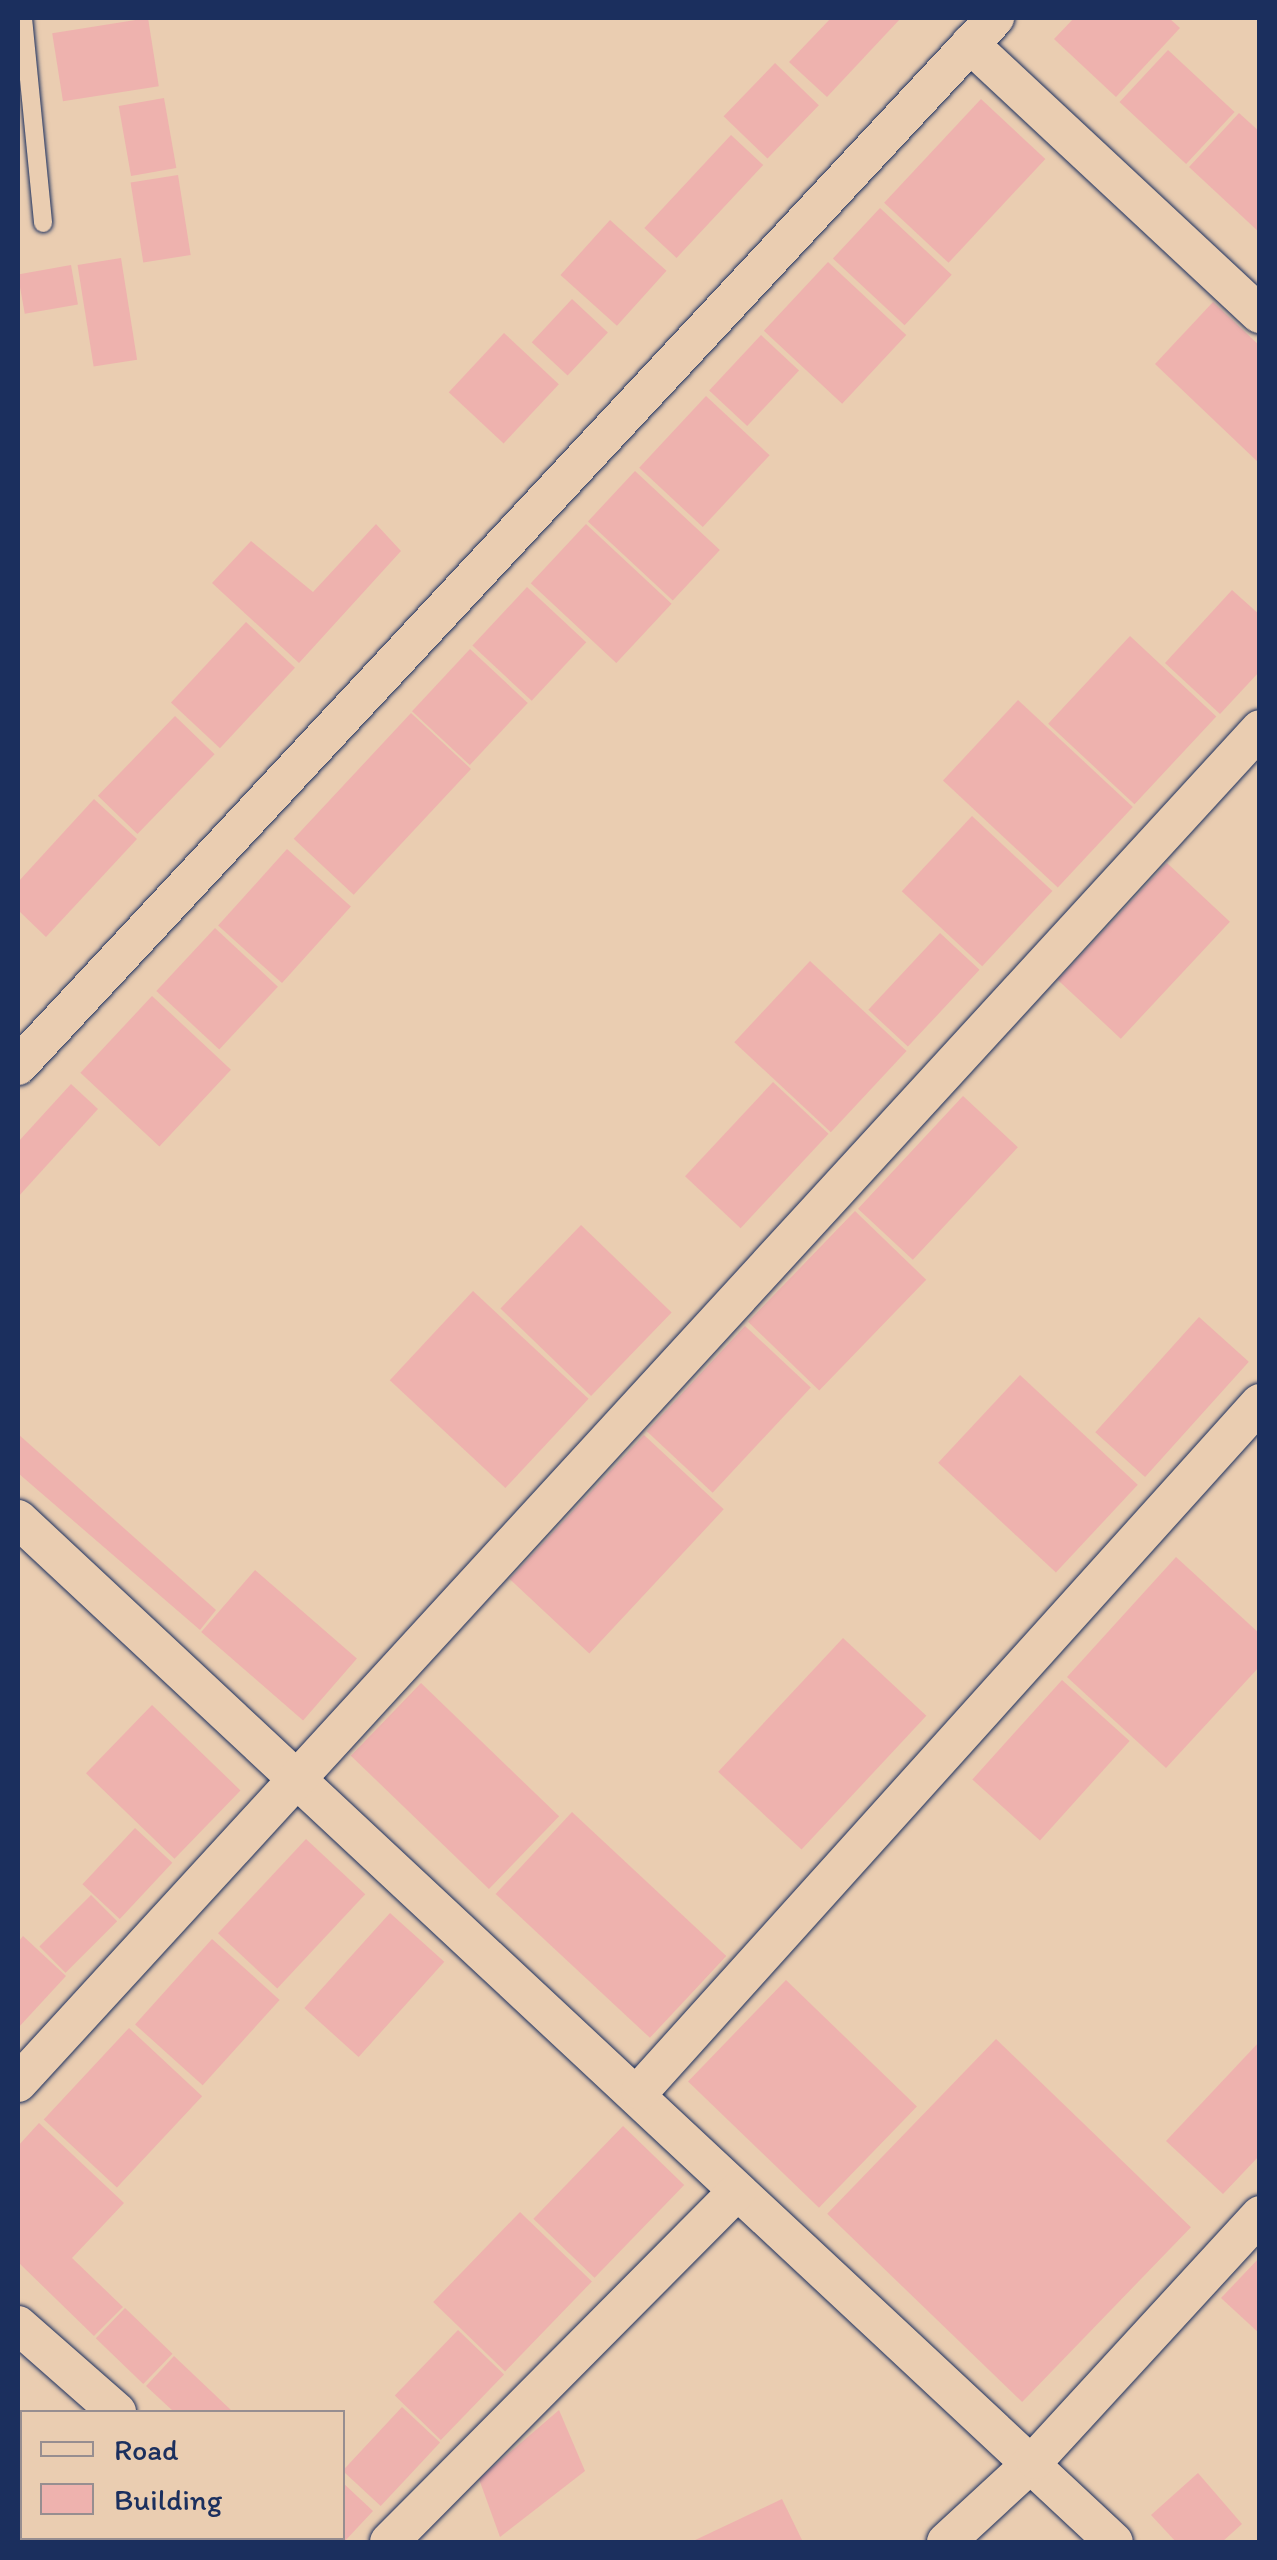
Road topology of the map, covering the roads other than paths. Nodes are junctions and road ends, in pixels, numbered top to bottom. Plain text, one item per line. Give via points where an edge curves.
1 (23, 18) edge
2 (983, 31) edge
3 (43, 223) dead end
4 (1260, 314) edge
5 (1260, 730) edge
6 (18, 1066) edge
7 (1260, 1403) edge
8 (18, 1518) edge
9 (297, 1780) junction
10 (18, 2083) edge
11 (640, 2091) junction
12 (738, 2191) junction
13 (1260, 2215) edge
14 (18, 2325) edge
15 (114, 2410) edge
16 (1036, 2460) junction
17 (389, 2542) edge
18 (946, 2542) edge
19 (1114, 2542) edge

1 - 3 lane
2 - 4 street
2 - 6 street
5 - 9 street
7 - 11 street
8 - 9 street
9 - 10 street
9 - 11 street
11 - 12 street
12 - 16 street
12 - 17 street
13 - 16 street
14 - 15 street
16 - 18 street
16 - 19 street

